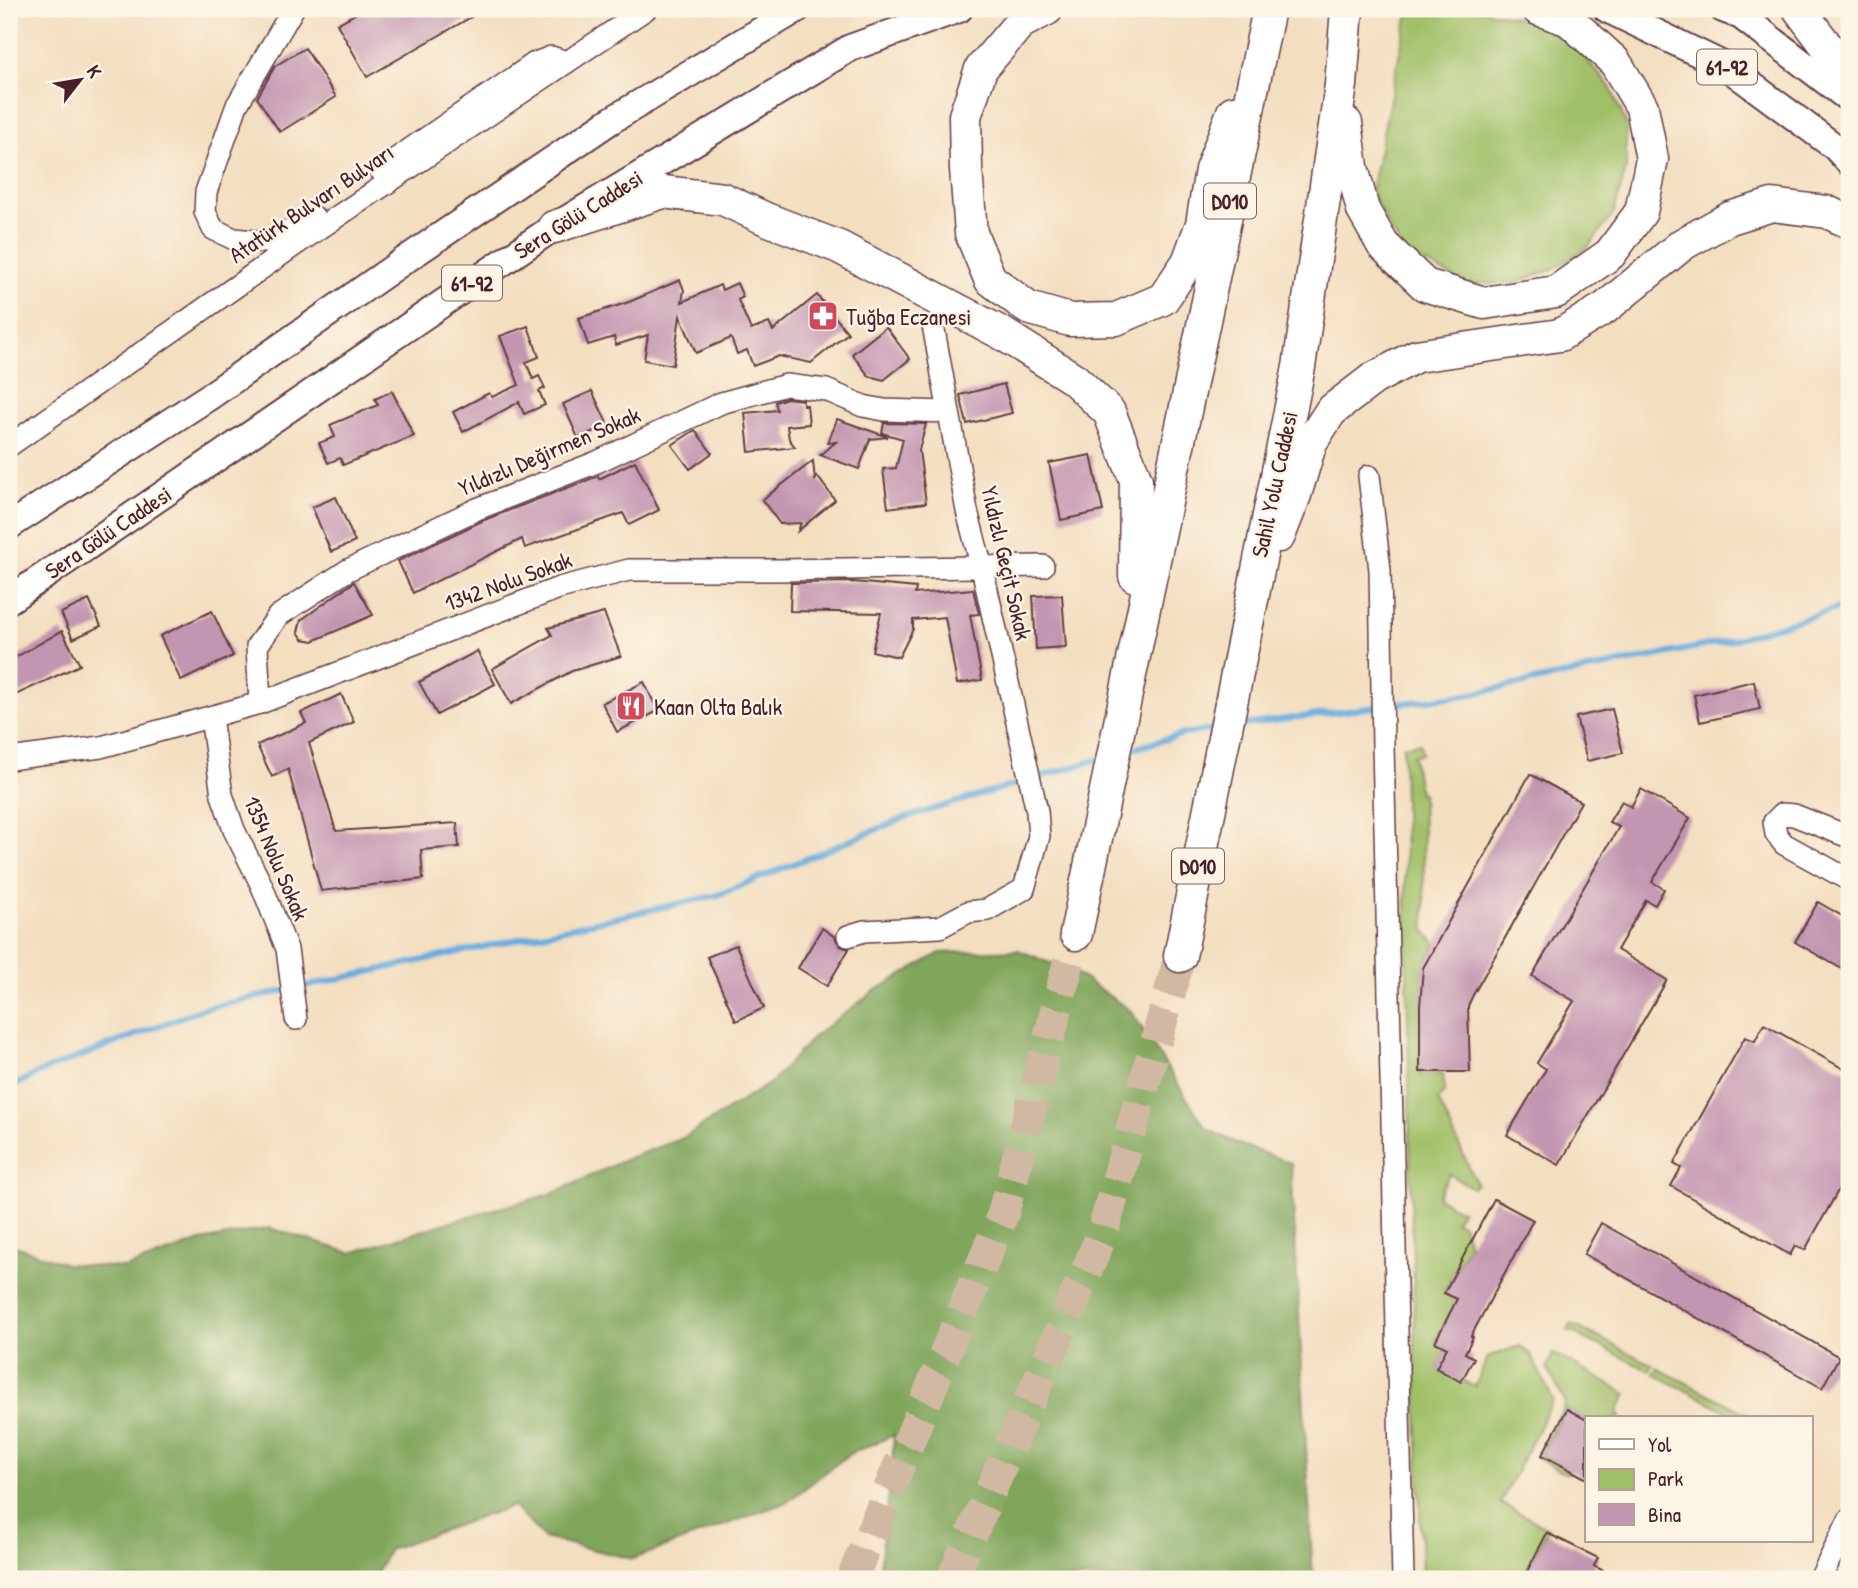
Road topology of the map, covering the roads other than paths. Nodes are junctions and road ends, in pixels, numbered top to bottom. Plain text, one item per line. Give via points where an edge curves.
1 (293, 9) edge
2 (646, 9) edge
3 (797, 9) edge
4 (959, 9) edge
5 (1047, 9) edge
6 (1347, 9) edge
7 (1538, 9) edge
8 (1607, 9) edge
9 (1723, 9) edge
10 (1799, 9) edge
11 (1268, 16) edge
12 (568, 62) junction
13 (1849, 76) edge
14 (1341, 85) junction
15 (1849, 99) edge
16 (1849, 162) edge
17 (1849, 222) edge
18 (554, 227) junction
19 (933, 325) dead end
20 (948, 412) junction
21 (9, 446) edge
22 (1369, 476) dead end
23 (9, 526) edge
24 (1043, 566) dead end
25 (982, 568) junction
26 (9, 600) edge
27 (1246, 622) junction
28 (1131, 675) junction
29 (260, 703) junction
30 (211, 717) junction
31 (9, 759) edge
32 (1849, 837) edge
33 (1849, 880) edge
34 (1076, 934) tunnel mouth
35 (848, 936) dead end
36 (1180, 956) tunnel mouth
37 (296, 1019) dead end
38 (1849, 1520) edge
39 (1403, 1579) edge
40 (1820, 1579) edge

1 - 12 street via 237,105 206,192 205,212 214,229 234,239 262,242 300,226 535,63 551,57
2 - 12 street, Atatürk Bulvarı Bulvarı
3 - 23 main road, 61-92 via 610,121 210,396
4 - 18 main road, Sera Gölü Caddesi / 61-92 via 850,48
5 - 11 highway via 1020,23 981,69 965,116 966,169 971,233 990,279 1028,308 1070,320 1116,319 1163,299 1188,262 1202,223 1211,170
6 - 14 highway, Sahil Yolu Caddesi / D010
7 - 14 highway via 1569,20 1615,62 1642,107 1652,159 1641,212 1610,254 1556,292 1483,303 1425,285 1383,245 1363,210
8 - 16 main road, 61-92 via 1727,67
9 - 15 main road, 61-92 via 1741,16
10 - 13 highway
11 - 28 highway, D010
12 - 21 street, Atatürk Bulvarı Bulvarı via 295,245
14 - 27 highway, Sahil Yolu Caddesi / D010 via 1299,367
17 - 27 highway via 1827,212 1772,205 1730,218 1684,244 1605,308 1560,335 1416,356 1373,379 1331,411 1311,442
18 - 26 main road, Sera Gölü Caddesi / 61-92
18 - 28 highway via 663,192 723,199 839,247 1003,334 1074,379 1109,412 1136,480
19 - 20 street, Yıldızlı Geçit Sokak
20 - 25 street, Yıldızlı Geçit Sokak
20 - 29 street, Yıldızlı Değirmen Sokak via 884,410 827,390 786,385 721,403 348,570 278,616 257,646
22 - 39 street via 1380,570
24 - 25 street, 1342 Nolu Sokak
25 - 29 street, 1342 Nolu Sokak via 629,570 559,588
25 - 35 street, Yıldızlı Geçit Sokak via 1037,811 1039,835 1030,874 1016,895 940,927
27 - 36 highway, Sahil Yolu Caddesi / D010
28 - 34 highway, D010
29 - 30 street, 1342 Nolu Sokak
30 - 31 street, 1342 Nolu Sokak via 101,747
30 - 37 street, 1354 Nolu Sokak via 222,795 287,949
32 - 33 street via 1794,815 1782,814 1774,822 1783,844
38 - 40 street

